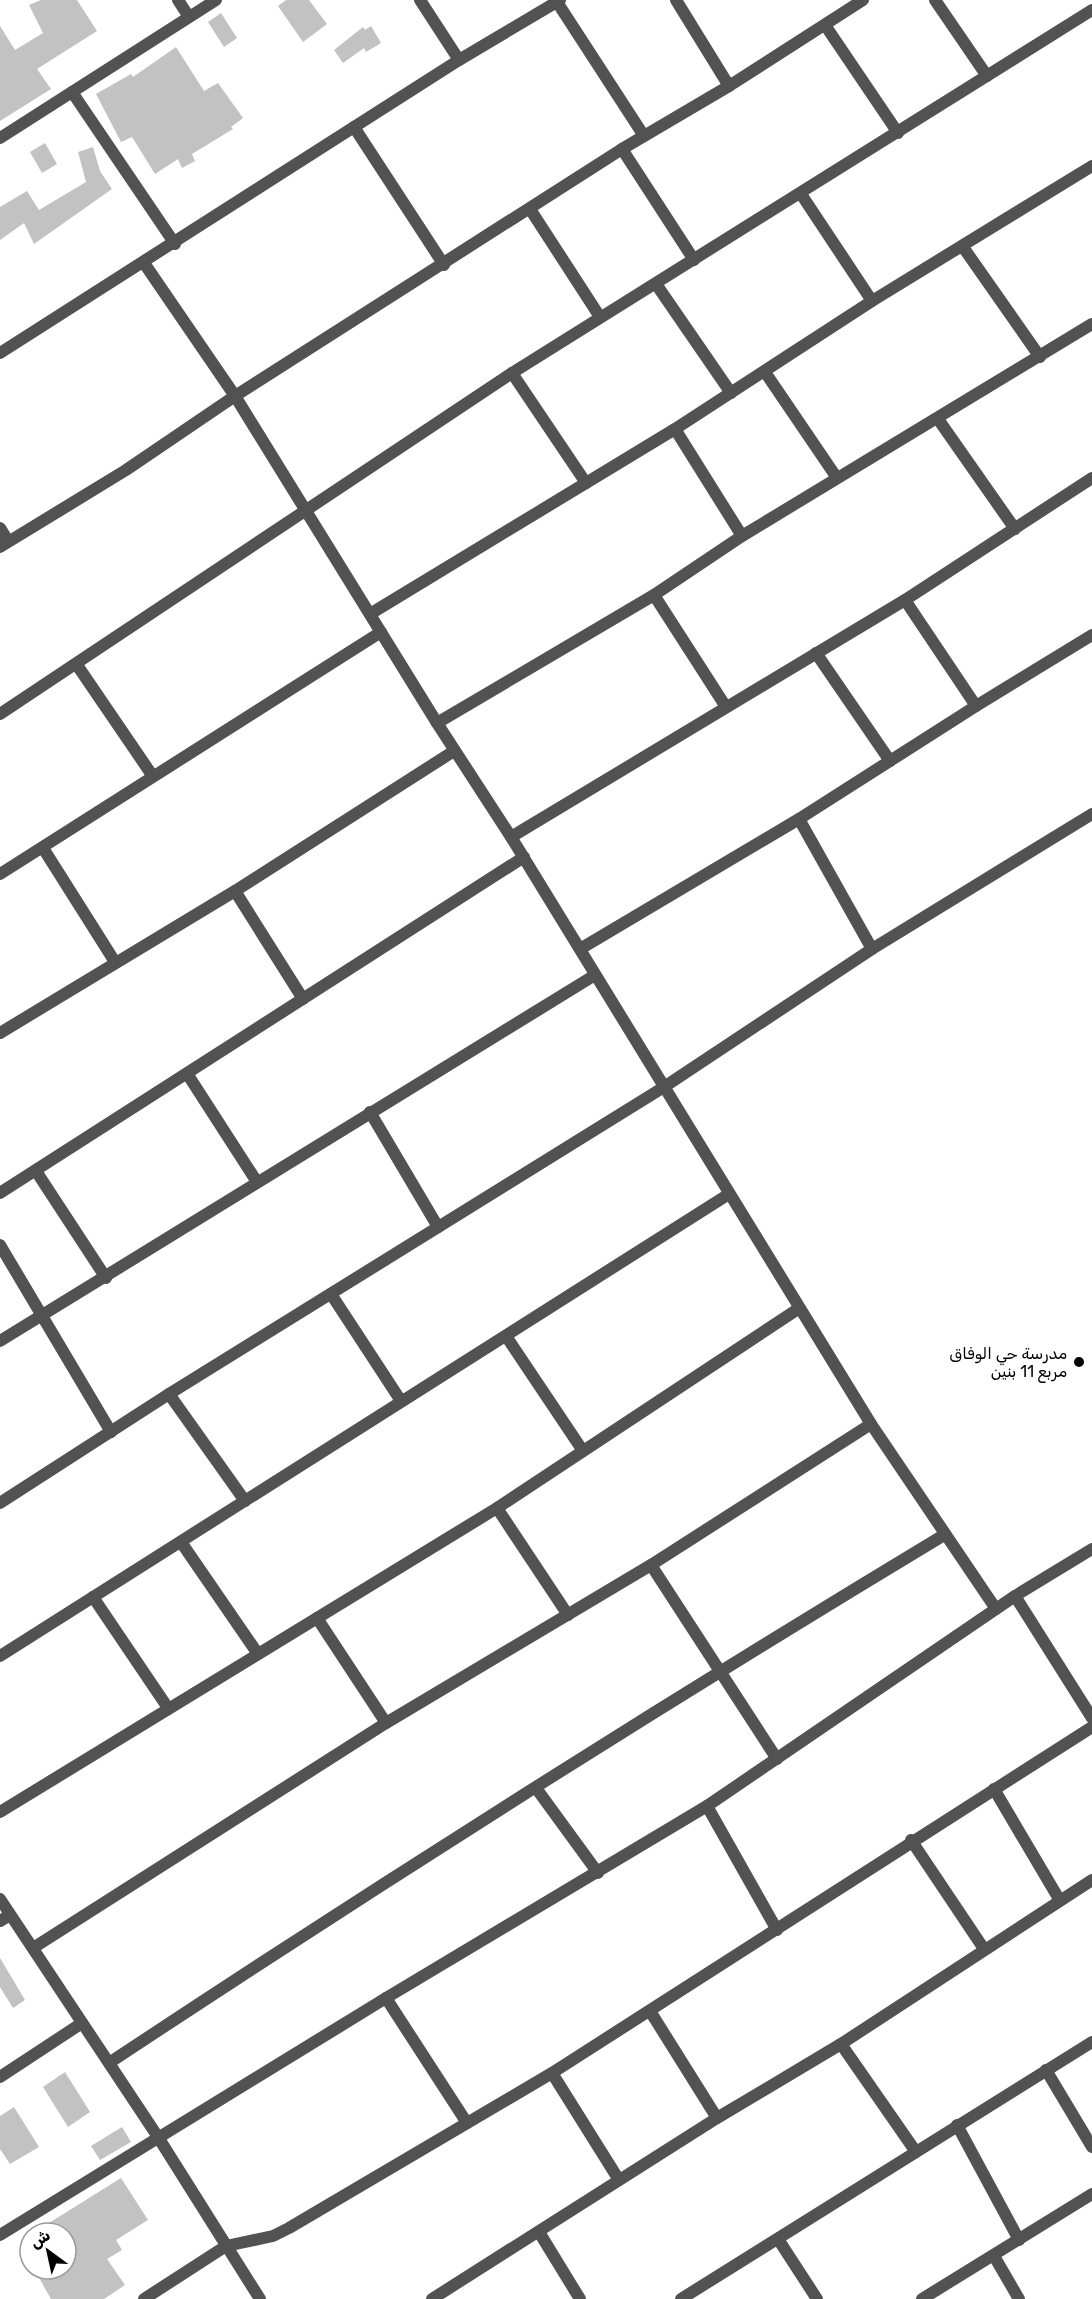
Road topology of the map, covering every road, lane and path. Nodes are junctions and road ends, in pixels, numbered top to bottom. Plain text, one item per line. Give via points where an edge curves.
1 (178, 0) edge
2 (216, 0) edge
3 (420, 0) edge
4 (676, 0) edge
5 (863, 0) edge
6 (935, 0) edge
7 (559, 1) edge
8 (1092, 10) edge
9 (189, 17) junction
10 (825, 25) junction
11 (459, 60) junction
12 (987, 76) junction
13 (729, 86) junction
14 (72, 92) junction
15 (354, 127) junction
16 (898, 133) junction
17 (644, 136) junction
18 (0, 138) edge
19 (622, 149) junction
20 (1092, 166) edge
21 (801, 194) junction
22 (530, 209) junction
23 (175, 244) junction
24 (963, 247) junction
25 (694, 260) junction
26 (144, 263) junction
27 (444, 265) junction
28 (656, 284) junction
29 (872, 301) junction
30 (600, 317) junction
31 (1092, 324) edge
32 (0, 353) edge
33 (1040, 357) junction
34 (765, 372) junction
35 (512, 373) junction
36 (731, 393) junction
37 (235, 396) junction
38 (938, 419) junction
39 (675, 429) junction
40 (837, 478) junction
41 (1092, 478) edge
42 (586, 483) junction
43 (305, 509) junction
44 (0, 528) edge
45 (1015, 529) junction
46 (742, 536) junction
47 (4, 544) edge
48 (654, 595) junction
49 (905, 600) junction
50 (370, 614) junction
51 (381, 632) junction
52 (1090, 641) edge
53 (816, 653) junction
54 (77, 665) junction
55 (976, 705) junction
56 (726, 707) junction
57 (0, 714) edge
58 (436, 723) junction
59 (454, 751) junction
60 (890, 761) junction
61 (152, 775) junction
62 (1092, 814) edge
63 (799, 819) junction
64 (511, 837) junction
65 (43, 848) junction
66 (524, 857) junction
67 (0, 874) edge
68 (235, 891) junction
69 (872, 949) junction
70 (580, 950) junction
71 (114, 962) junction
72 (595, 975) junction
73 (303, 999) junction
74 (0, 1033) edge
75 (188, 1075) junction
76 (664, 1087) junction
77 (370, 1112) junction
78 (36, 1171) junction
79 (258, 1182) junction
80 (0, 1193) edge
81 (729, 1194) junction
82 (438, 1227) junction
83 (0, 1245) edge
84 (106, 1278) junction
85 (332, 1294) junction
86 (798, 1309) junction
87 (44, 1316) junction
88 (506, 1336) junction
89 (0, 1341) edge
90 (169, 1394) junction
91 (401, 1401) junction
92 (871, 1424) junction
93 (111, 1432) junction
94 (583, 1451) junction
95 (245, 1500) junction
96 (0, 1503) edge
97 (497, 1508) junction
98 (944, 1535) junction
99 (181, 1542) junction
100 (1092, 1549) edge
101 (651, 1565) junction
102 (1016, 1596) junction
103 (93, 1597) junction
104 (996, 1609) junction
105 (568, 1615) junction
106 (317, 1618) junction
107 (258, 1654) junction
108 (0, 1656) edge
109 (718, 1671) junction
110 (168, 1708) junction
111 (1092, 1718) edge
112 (386, 1723) junction
113 (1092, 1727) edge
114 (777, 1759) junction
115 (536, 1788) junction
116 (994, 1789) junction
117 (707, 1806) junction
118 (0, 1812) edge
119 (911, 1840) junction
120 (598, 1874) junction
121 (1092, 1880) edge
122 (0, 1899) edge
123 (1059, 1899) junction
124 (5, 1918) edge
125 (777, 1930) junction
126 (33, 1948) junction
127 (984, 1949) junction
128 (386, 1998) junction
129 (651, 2011) junction
130 (82, 2023) junction
131 (1092, 2042) edge
132 (841, 2044) junction
133 (109, 2063) junction
134 (1046, 2070) junction
135 (552, 2073) junction
136 (0, 2077) edge
137 (717, 2118) junction
138 (467, 2123) junction
139 (957, 2125) junction
140 (158, 2137) junction
141 (1092, 2147) edge
142 (916, 2152) junction
143 (619, 2181) junction
144 (1092, 2194) edge
145 (539, 2232) junction
146 (0, 2235) edge
147 (778, 2239) junction
148 (1019, 2240) junction
149 (226, 2246) junction
150 (994, 2256) junction
151 (695, 2295) edge
152 (144, 2299) edge
153 (260, 2299) edge
154 (432, 2299) edge
155 (580, 2299) edge
156 (681, 2299) edge
157 (818, 2299) edge
158 (922, 2299) edge
159 (1019, 2299) edge

1 - 9 street
2 - 9 street
3 - 11 street
4 - 13 street
5 - 10 street
6 - 12 street
7 - 11 street
7 - 17 street
8 - 12 street
9 - 14 street
10 - 13 street
10 - 16 street
11 - 15 street
12 - 16 street
13 - 17 street
14 - 18 street
14 - 23 street
15 - 23 street
15 - 27 street
16 - 21 street
17 - 19 street
19 - 22 street
19 - 25 street
20 - 24 street
21 - 25 street
21 - 29 street
22 - 27 street
22 - 30 street
23 - 26 street
24 - 29 street
24 - 33 street
25 - 28 street
26 - 32 street
26 - 37 street
27 - 37 street
28 - 30 street
28 - 36 street
29 - 34 street
30 - 35 street
31 - 33 street
33 - 38 street
34 - 36 street
34 - 40 street
35 - 42 street
35 - 43 street
36 - 39 street
37 - 43 street
37 - 47 street via 126,470
38 - 40 street
38 - 45 street
39 - 42 street
39 - 46 street
40 - 46 street
41 - 45 street
42 - 50 street
43 - 50 street
43 - 54 street
44 - 47 street
45 - 49 street
46 - 48 street
48 - 56 street
48 - 58 street
49 - 53 street
49 - 55 street
50 - 51 street
51 - 58 street
51 - 61 street
52 - 55 street
53 - 56 street
53 - 60 street
54 - 57 street
54 - 61 street
55 - 60 street
56 - 64 street
58 - 59 street
59 - 64 street
59 - 68 street
60 - 63 street
61 - 65 street
62 - 69 street
63 - 69 street
63 - 70 street
64 - 66 street
65 - 67 street
65 - 71 street
66 - 70 street
66 - 73 street
68 - 71 street
68 - 73 street
69 - 76 street
70 - 72 street
71 - 74 street
72 - 76 street
72 - 77 street
73 - 75 street
75 - 78 street
75 - 79 street
76 - 81 street
76 - 82 street
77 - 79 street
77 - 82 street
78 - 80 street
78 - 84 street
79 - 84 street
81 - 86 street
81 - 88 street
82 - 85 street
83 - 87 street
84 - 87 street
85 - 90 street
85 - 91 street
86 - 92 street
86 - 94 street
87 - 89 street
87 - 93 street
88 - 91 street
88 - 94 street
90 - 93 street
90 - 95 street
91 - 95 street
92 - 98 street
92 - 101 street
93 - 96 street
94 - 97 street
95 - 99 street
97 - 105 street
97 - 106 street
98 - 104 street
98 - 109 street
99 - 103 street
99 - 107 street
100 - 102 street
101 - 105 street
101 - 109 street
102 - 104 street
102 - 111 street
103 - 108 street
103 - 110 street
104 - 114 street
105 - 112 street
106 - 107 street
106 - 112 street
107 - 110 street
109 - 114 street
109 - 115 street
110 - 118 street
112 - 126 street
113 - 116 street
114 - 117 street
115 - 120 street
115 - 133 street via 322,1922
116 - 119 street
116 - 123 street
117 - 120 street
117 - 125 street
119 - 125 street
119 - 127 street
120 - 128 street
121 - 123 street
122 - 124 street
123 - 127 street
124 - 126 street
125 - 129 street
126 - 130 street
127 - 132 street
128 - 138 street
128 - 140 street
129 - 135 street
129 - 137 street
130 - 133 street
130 - 136 street
131 - 134 street
132 - 137 street
132 - 142 street
133 - 140 street
134 - 139 street
134 - 141 street
135 - 138 street
135 - 143 street
137 - 143 street
138 - 149 street via 289,2228 273,2236
139 - 142 street
139 - 148 street
140 - 146 street
140 - 149 street
142 - 147 street
143 - 145 street
144 - 148 street
145 - 154 street
145 - 155 street
147 - 151 street
147 - 157 street
148 - 150 street
149 - 152 street
149 - 153 street
150 - 158 street
150 - 159 street
151 - 156 street

